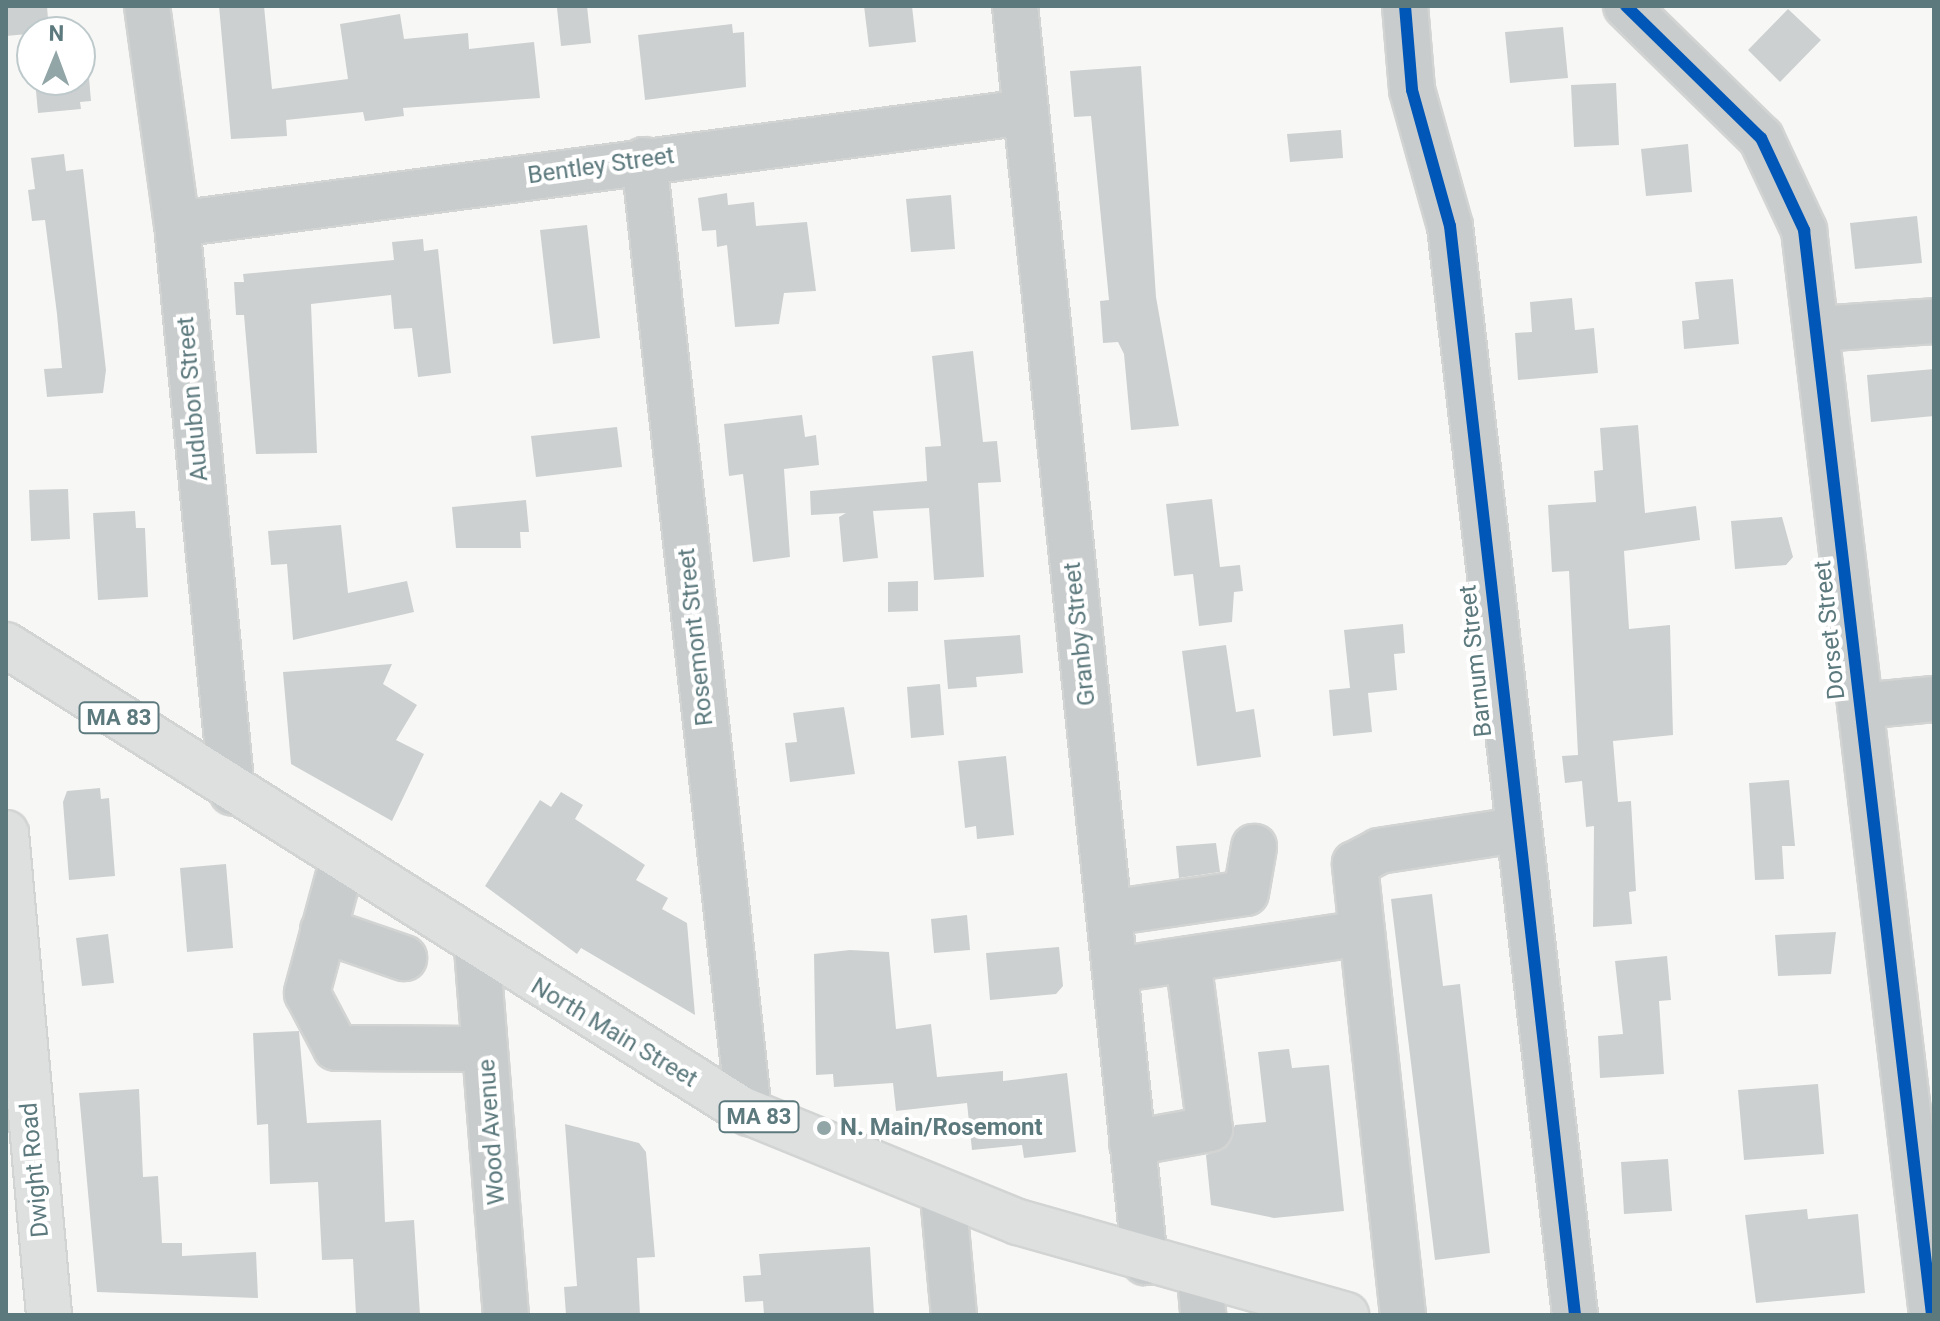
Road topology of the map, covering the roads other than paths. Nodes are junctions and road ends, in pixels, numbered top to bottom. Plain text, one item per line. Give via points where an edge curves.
1 (147, 6) edge
2 (1015, 6) edge
3 (1405, 6) edge
4 (1626, 6) edge
5 (1026, 112) junction
6 (644, 160) junction
7 (177, 224) junction
8 (1934, 321) edge
9 (1818, 329) junction
10 (6, 645) edge
11 (1934, 699) edge
12 (1861, 706) junction
13 (232, 792) junction
14 (1517, 830) junction
15 (6, 833) edge
16 (1254, 847) dead end
17 (342, 863) junction
18 (1109, 913) junction
19 (323, 930) junction
20 (1362, 933) junction
21 (477, 948) junction
22 (404, 958) dead end
23 (1188, 959) junction
24 (1115, 970) junction
25 (485, 1049) junction
26 (749, 1113) junction
27 (19, 1137) edge
28 (1923, 1142) edge
29 (1132, 1143) junction
30 (943, 1195) junction
31 (1145, 1262) junction
32 (1202, 1296) edge
33 (49, 1315) edge
34 (506, 1315) edge
35 (954, 1315) edge
36 (1346, 1315) edge
37 (1403, 1315) edge
38 (1575, 1315) edge
39 (1932, 1315) edge

1 - 7 street, Audubon Street
2 - 5 street, Granby Street
3 - 14 street, Barnum Street via 1412,90 1450,226
4 - 9 street, Dorset Street via 1741,115 1776,160 1804,230
5 - 6 street, Bentley Street
5 - 18 street, Granby Street
6 - 7 street, Bentley Street
6 - 26 street, Rosemont Street
7 - 13 street, Audubon Street
8 - 9 street
9 - 12 street, Dorset Street
10 - 13 main road, MA 83
11 - 12 street
12 - 28 street, Dorset Street
13 - 17 main road, North Main Street / MA 83
14 - 20 street via 1365,855 1355,864
14 - 38 street, Barnum Street
15 - 27 main road, Dwight Road
16 - 18 street via 1246,893
17 - 19 street
17 - 21 main road, North Main Street / MA 83
18 - 24 street, Granby Street
19 - 22 street
19 - 25 street via 307,993 336,1048
20 - 23 street
20 - 37 street
21 - 25 street, Wood Avenue
21 - 26 main road, North Main Street / MA 83
23 - 24 street
23 - 29 street via 1210,1129
24 - 29 street, Granby Street
25 - 34 street, Wood Avenue
26 - 30 main road, North Main Street / MA 83
27 - 33 main road, Dwight Road
28 - 39 street, Dorset Street
29 - 31 street, Granby Street
30 - 31 main road, North Main Street / MA 83
30 - 35 street
31 - 32 main road, North Main Street / MA 83
32 - 36 main road, North Main Street / MA 83

